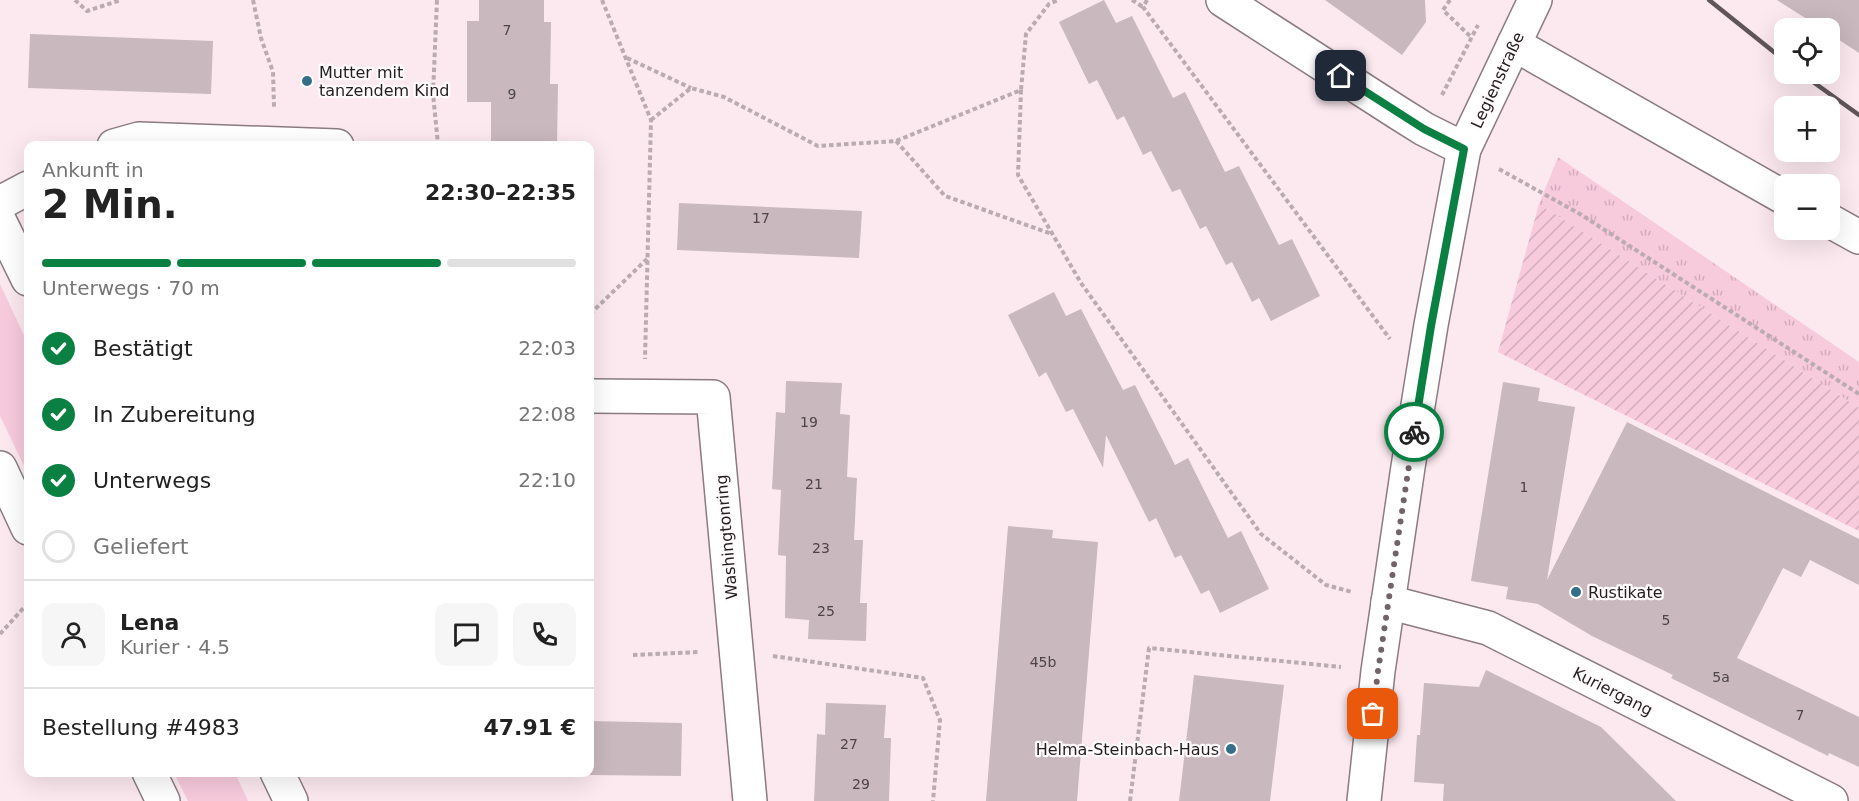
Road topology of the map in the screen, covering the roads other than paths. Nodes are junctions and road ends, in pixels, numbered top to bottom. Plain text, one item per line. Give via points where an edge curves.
1 (1223, 0) edge
2 (1535, 0) edge
3 (1514, 44) junction
4 (132, 141) edge
5 (193, 141) edge
6 (1464, 149) junction
7 (24, 190) edge
8 (1774, 192) edge
9 (0, 203) edge
10 (0, 222) edge
11 (1840, 227) edge
12 (1859, 237) edge
13 (24, 271) edge
14 (594, 396) edge
15 (0, 468) edge
16 (24, 519) edge
17 (1388, 602) junction
18 (151, 777) edge
19 (279, 777) edge
20 (163, 801) edge
21 (291, 801) edge
22 (750, 801) edge
23 (1364, 801) edge
24 (1831, 801) edge

1 - 6 street via 1424,129
2 - 3 street, Legienstraße
3 - 6 street, Legienstraße
3 - 8 street
4 - 5 street
6 - 17 street, Legienstraße via 1433,314
7 - 9 street
10 - 13 street
11 - 12 street
14 - 22 street, Washingtonring via 713,397
15 - 16 street
17 - 23 street, Legienstraße
17 - 24 street, Kuriergang via 1488,628
18 - 20 street
19 - 21 street

